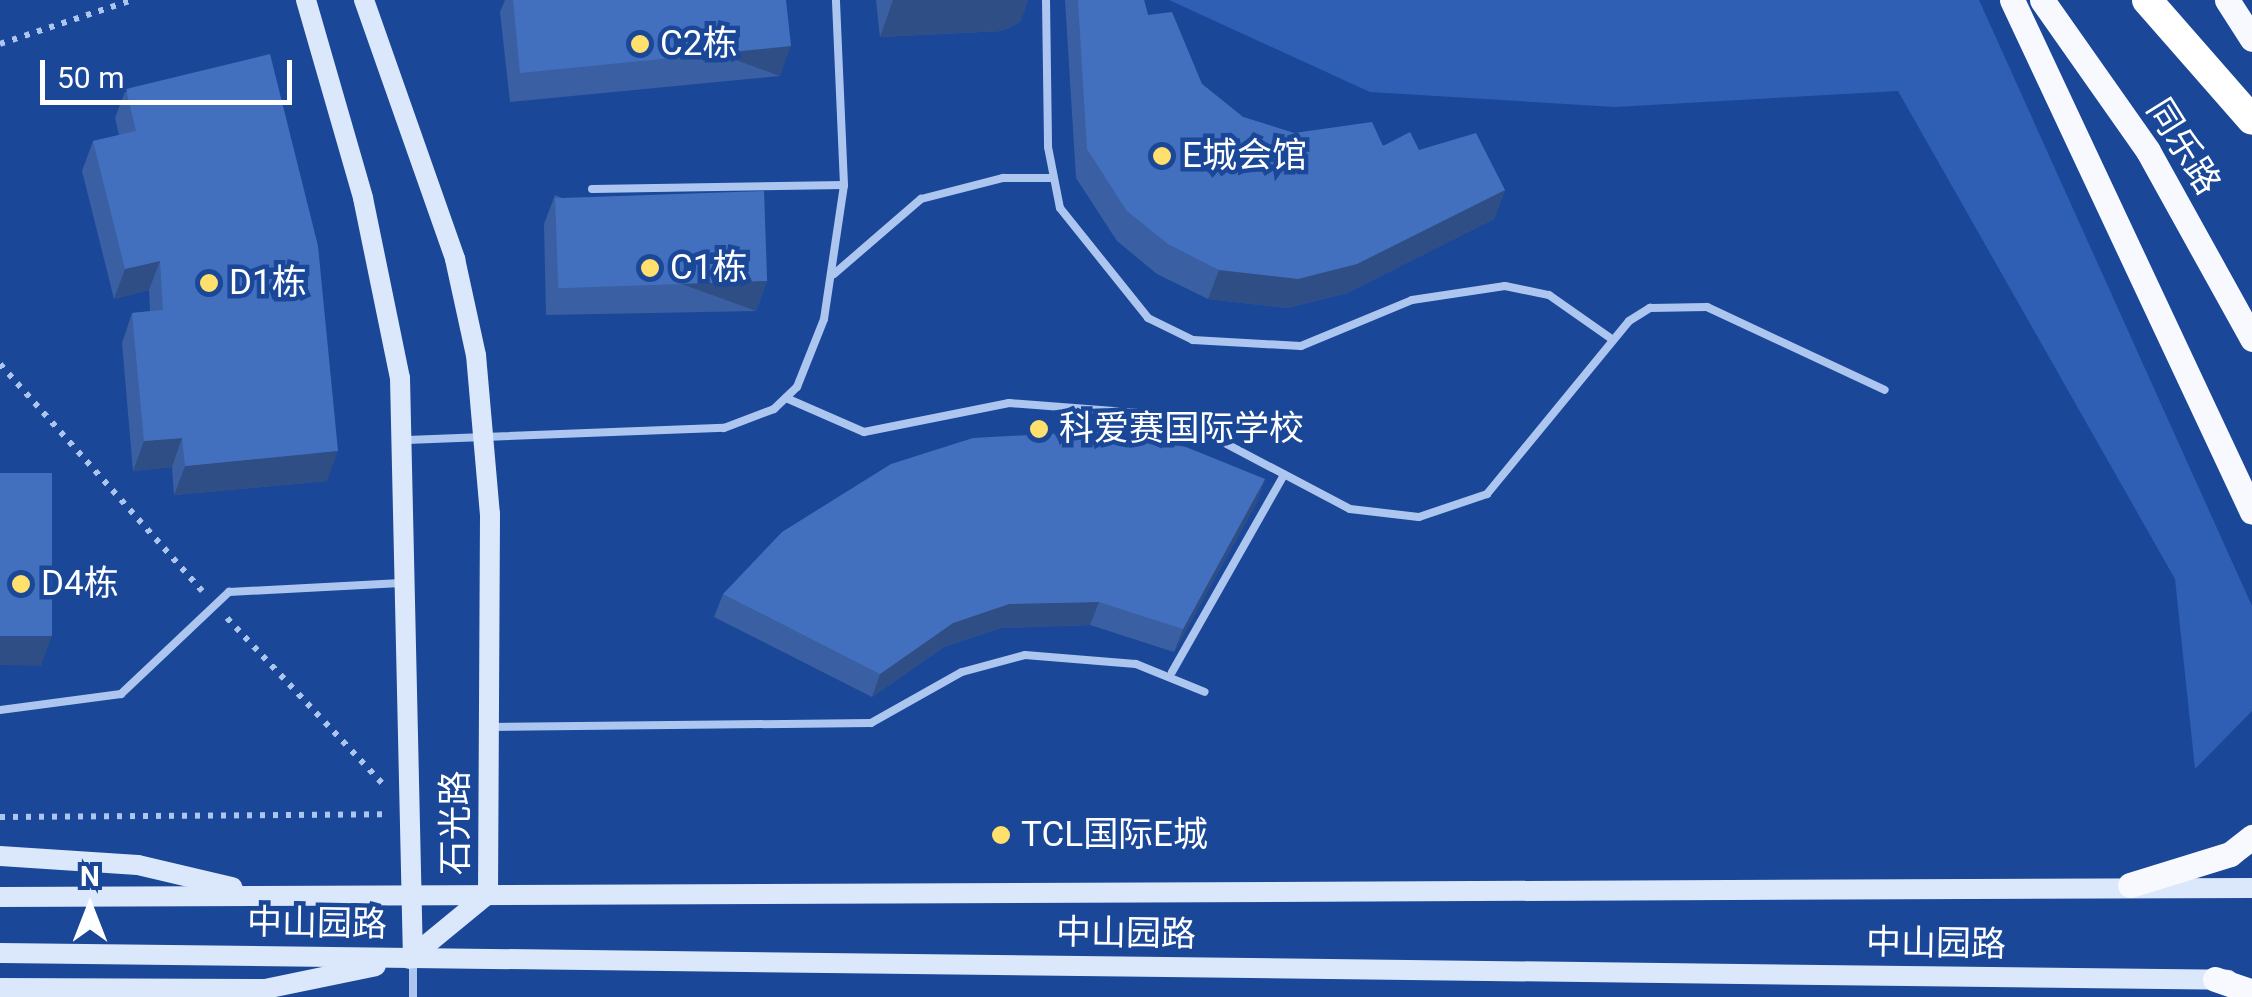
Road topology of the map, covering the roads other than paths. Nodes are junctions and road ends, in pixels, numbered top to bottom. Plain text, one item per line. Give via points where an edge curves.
1 (306, 0) edge
2 (364, 0) edge
3 (836, 0) edge
4 (1046, 0) edge
5 (2012, 0) edge
6 (2042, 0) edge
7 (2147, 0) edge
8 (2226, 0) edge
9 (2252, 39) edge
10 (2252, 120) edge
11 (1051, 178) junction
12 (844, 184) junction
13 (592, 188) dead end
14 (834, 274) junction
15 (2252, 339) edge
16 (1613, 340) junction
17 (1885, 390) dead end
18 (786, 398) junction
19 (486, 437) junction
20 (407, 440) junction
21 (1284, 475) junction
22 (2252, 512) edge
23 (410, 583) junction
24 (1172, 672) junction
25 (1205, 692) dead end
26 (0, 710) edge
27 (489, 727) junction
28 (2252, 838) edge
29 (0, 856) edge
30 (2130, 885) junction
31 (2252, 888) edge
32 (488, 894) junction
33 (412, 895) junction
34 (268, 896) junction
35 (0, 897) edge
36 (0, 953) edge
37 (412, 958) junction
38 (2214, 980) junction
39 (2252, 980) edge
40 (0, 988) edge
41 (2252, 992) edge
42 (413, 997) edge

1 - 20 main road, 石光路 via 387,299
2 - 19 main road, 石光路 via 455,259
3 - 12 lane
4 - 11 lane
5 - 22 main road
6 - 15 main road, 同乐路 via 2148,151
7 - 10 highway
8 - 9 main road
11 - 14 lane via 989,180 921,199
11 - 16 lane via 1060,208 1110,280 1148,318 1192,340 1301,346 1412,300 1505,286 1549,295
12 - 13 lane
12 - 14 lane
14 - 18 lane via 810,361
16 - 17 lane via 1650,308 1708,307
16 - 21 lane via 1513,469 1457,510 1384,518
18 - 19 lane via 724,428
18 - 21 lane via 864,432 1009,403 1140,413 1202,431
19 - 20 lane
19 - 27 main road, 石光路
20 - 23 main road, 石光路
21 - 24 lane
23 - 26 lane via 228,592 120,694
23 - 33 main road, 石光路
24 - 25 lane
24 - 27 lane via 1024,656 962,672 870,724
27 - 32 main road, 石光路
28 - 30 main road via 2230,854
29 - 34 main road via 138,865
30 - 31 main road, 中山园路
30 - 32 main road, 中山园路
32 - 33 main road, 中山园路
32 - 37 main road, 石光路
33 - 34 main road, 中山园路
33 - 37 main road, 石光路
34 - 35 main road, 中山园路
36 - 37 main road, 中山园路
37 - 38 main road, 中山园路
37 - 40 main road via 265,989
37 - 42 lane
38 - 39 main road, 中山园路
38 - 41 main road

